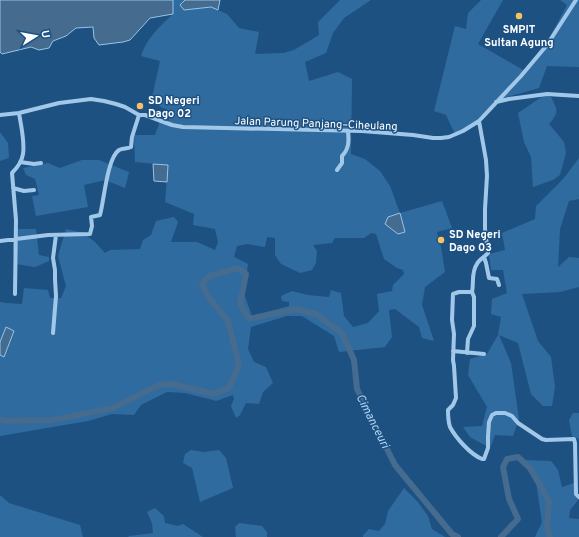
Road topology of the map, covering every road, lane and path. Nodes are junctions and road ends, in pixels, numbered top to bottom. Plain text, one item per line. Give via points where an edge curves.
1 (576, 0) edge
2 (579, 96) edge
3 (496, 102) junction
4 (19, 113) junction
5 (139, 114) junction
6 (0, 115) edge
7 (479, 121) junction
8 (348, 132) junction
9 (20, 162) junction
10 (41, 163) dead end
11 (337, 170) dead end
12 (13, 188) junction
13 (34, 190) dead end
14 (56, 235) junction
15 (15, 238) junction
16 (0, 241) edge
17 (484, 257) junction
18 (499, 285) dead end
19 (472, 292) junction
20 (14, 294) dead end
21 (53, 333) dead end
22 (453, 351) junction
23 (467, 353) junction
24 (484, 354) dead end
25 (579, 497) edge

1 - 3 street, Jalan Parung Panjang–Ciheulang via 547,45
2 - 3 street via 547,94
3 - 7 street, Jalan Parung Panjang–Ciheulang
4 - 5 street, Jalan Parung Panjang–Ciheulang via 90,99 116,104
4 - 6 street, Jalan Parung Panjang–Ciheulang
4 - 9 street via 23,144
5 - 8 street, Jalan Parung Panjang–Ciheulang via 183,127
5 - 14 street via 131,147 121,149 110,166 100,216 90,217 90,234
7 - 8 street, Jalan Parung Panjang–Ciheulang via 463,131 441,138
7 - 17 street via 488,176 485,209 488,253
8 - 11 street via 348,148
9 - 10 street
9 - 12 street via 12,173
12 - 13 street
12 - 15 street
14 - 15 street
14 - 21 street via 53,258 56,296
15 - 16 street
15 - 20 street
17 - 18 street via 489,278 497,279
17 - 19 street via 476,264
19 - 22 street via 454,294
19 - 23 street via 475,308 474,326 468,339
22 - 23 street
22 - 25 street via 456,398 448,410 448,420 460,441 479,458 484,458 488,448 489,422 492,415 501,412 512,416 542,439 574,440 576,494
23 - 24 street

